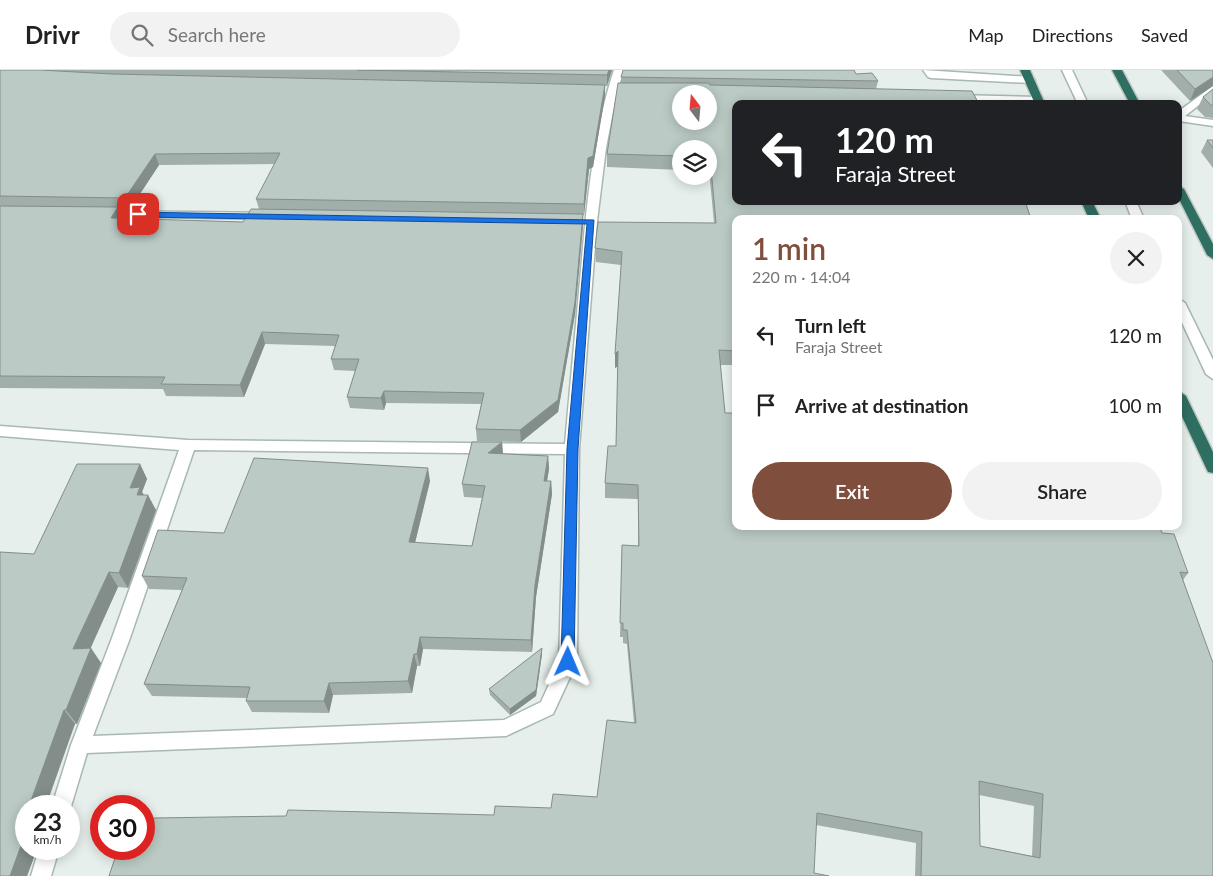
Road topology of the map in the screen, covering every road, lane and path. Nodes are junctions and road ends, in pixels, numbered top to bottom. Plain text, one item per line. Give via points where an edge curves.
1 (619, 70) edge
2 (928, 70) edge
3 (1025, 70) edge
4 (1067, 70) edge
5 (1117, 70) edge
6 (1030, 80) junction
7 (1213, 89) edge
8 (942, 98) edge
9 (990, 100) edge
10 (1038, 100) edge
11 (1081, 100) edge
12 (1133, 100) edge
13 (1182, 115) edge
14 (1182, 118) edge
15 (1213, 123) edge
16 (1182, 195) edge
17 (89, 214) edge
18 (276, 216) edge
19 (1213, 255) edge
20 (1182, 309) edge
21 (1213, 374) edge
22 (1182, 402) edge
23 (0, 431) edge
24 (188, 445) junction
25 (572, 449) junction
26 (1213, 468) edge
27 (80, 745) junction
28 (65, 795) edge
29 (45, 860) edge
30 (40, 876) edge

1 - 25 street via 611,91 586,221
2 - 6 street via 931,75 958,78
3 - 6 highway
4 - 11 street
5 - 12 highway
6 - 10 highway
7 - 13 street
8 - 9 street
14 - 15 street
16 - 19 highway
17 - 18 street
20 - 21 street
22 - 26 highway
23 - 24 street
24 - 25 street
24 - 27 street
25 - 27 street via 568,662 547,708 506,728
27 - 28 street
29 - 30 street

